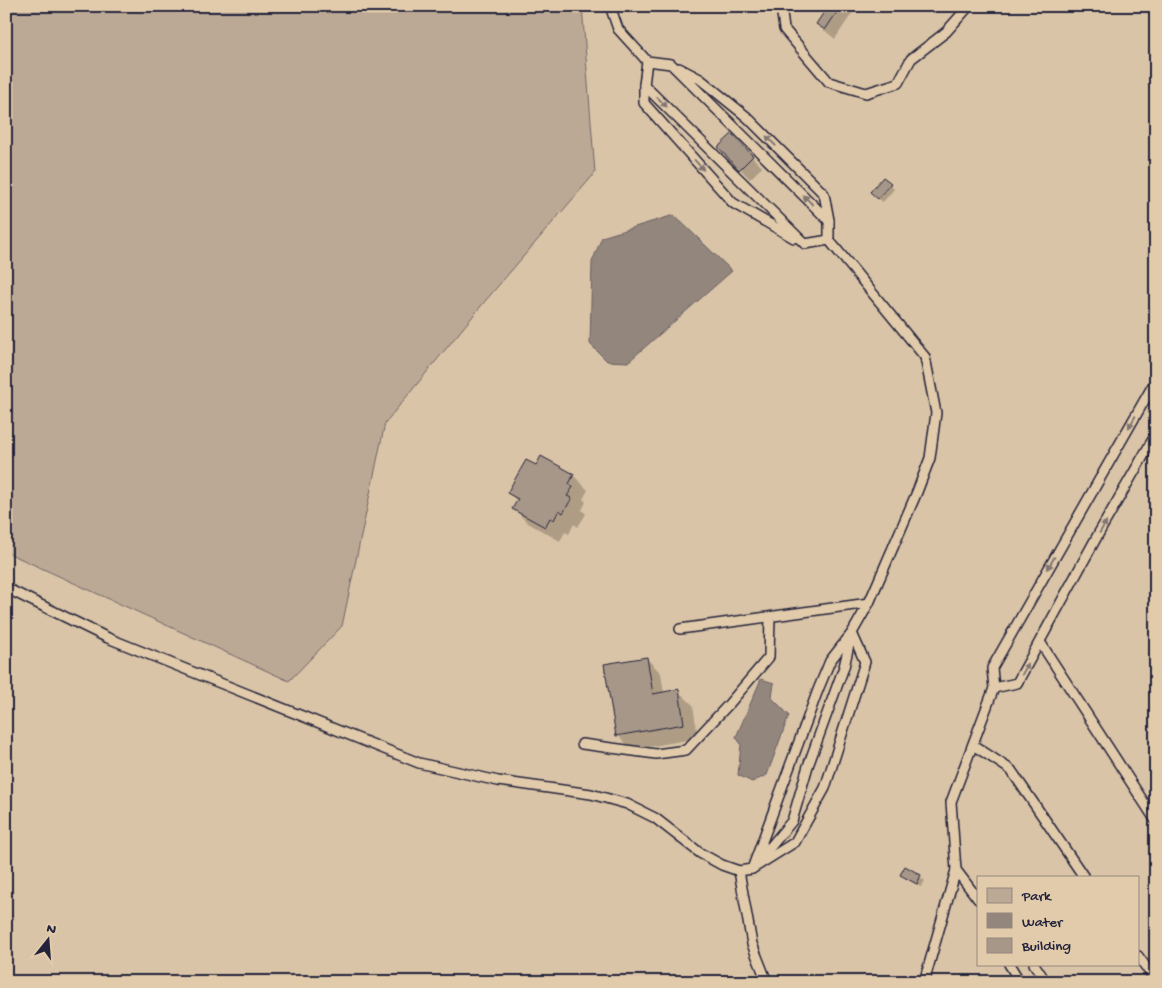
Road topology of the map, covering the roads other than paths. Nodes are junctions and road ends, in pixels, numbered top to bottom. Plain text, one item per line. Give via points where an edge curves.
1 (610, 6) edge
2 (781, 6) edge
3 (968, 6) edge
4 (647, 61) junction
5 (671, 64) junction
6 (644, 84) junction
7 (829, 221) junction
8 (829, 240) junction
9 (805, 244) junction
10 (1156, 380) edge
11 (1156, 434) edge
12 (6, 588) edge
13 (870, 603) junction
14 (770, 617) junction
15 (680, 629) dead end
16 (852, 633) junction
17 (1040, 642) junction
18 (994, 688) junction
19 (582, 744) dead end
20 (973, 745) junction
21 (1156, 821) edge
22 (752, 869) junction
23 (956, 870) junction
24 (739, 871) junction
25 (1083, 876) edge
26 (977, 898) edge
27 (1140, 959) edge
28 (1010, 966) edge
29 (1035, 966) edge
30 (926, 978) edge
31 (1156, 981) edge
32 (767, 982) edge
33 (1020, 982) edge
34 (1046, 982) edge

1 - 4 lane via 618,29
2 - 3 lane via 784,28 830,82 866,94 898,83 911,59 946,32
4 - 5 lane
4 - 6 lane
7 -> 5 lane
7 -> 5 lane via 824,194 747,117 700,79
6 -> 9 lane
6 -> 9 lane via 644,103 734,203
7 - 8 lane
8 - 9 lane
8 - 13 lane via 925,357 936,413 930,458
10 -> 18 lane via 992,668
17 -> 11 lane
12 - 24 lane via 108,638 419,763 498,781 591,794 627,804 655,818 700,853
13 - 14 lane
13 - 16 lane
14 - 15 lane
14 - 19 lane via 769,657 686,750 656,754
16 - 22 lane via 830,661
16 - 22 lane via 844,667 808,766 792,822
16 - 22 lane via 865,662 825,788 795,842
18 -> 17 lane via 1018,683
17 - 21 lane
18 - 20 lane
20 - 23 lane via 951,802
20 - 25 lane via 1011,770
22 - 24 lane
23 - 26 lane
23 - 30 lane
24 - 32 lane via 752,944
27 - 31 lane
28 - 33 lane
29 - 34 lane

